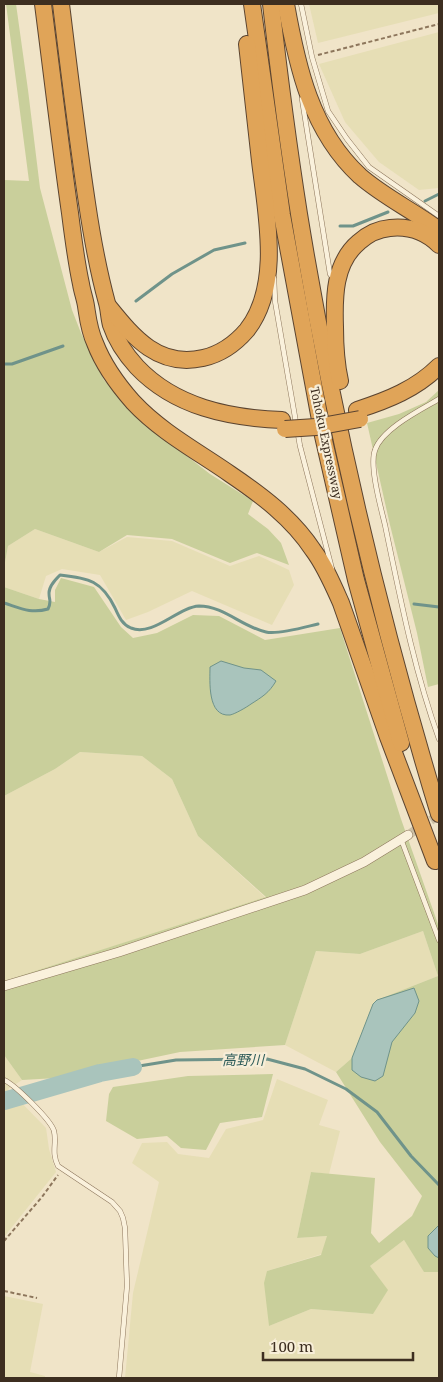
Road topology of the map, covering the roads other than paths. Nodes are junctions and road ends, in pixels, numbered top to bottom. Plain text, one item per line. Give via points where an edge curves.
1 (43, 4) edge
2 (61, 4) edge
3 (270, 4) edge
4 (286, 4) edge
5 (301, 4) edge
6 (253, 6) edge
7 (302, 78) junction
8 (439, 216) edge
9 (439, 230) edge
10 (439, 245) edge
11 (269, 261) junction
12 (336, 284) junction
13 (86, 305) junction
14 (108, 306) junction
15 (439, 366) edge
16 (439, 380) edge
17 (439, 399) edge
18 (358, 414) junction
19 (284, 424) junction
20 (373, 575) junction
21 (333, 583) junction
22 (439, 739) edge
23 (439, 814) edge
24 (405, 837) joint
25 (437, 868) edge
26 (439, 940) edge
27 (4, 986) edge
28 (4, 1080) edge
29 (119, 1378) edge

1 - 13 highway via 75,251
2 - 14 highway via 93,243
3 - 20 highway, Tohoku Expressway via 318,319 340,434
4 - 7 highway
5 - 8 lane via 328,111 369,167
6 - 11 highway via 246,33
6 - 25 highway, Tohoku Expressway via 282,215 323,436 356,580
7 - 9 highway via 320,122 345,160 377,189
7 - 12 lane via 301,93 330,274
10 - 12 highway via 414,230 376,231 364,237 344,258
11 - 14 highway via 258,312 241,337 216,354 188,360 164,356 140,343
11 - 21 lane via 274,265 275,301 300,446 332,565
12 - 20 highway via 335,343
13 - 19 highway via 118,360 164,401 192,415 222,424 243,427
13 - 21 highway via 88,326 95,343 134,403 183,444 260,495 282,514 313,549
14 - 19 highway via 111,325 119,342 136,366 159,386 198,407
15 - 18 highway via 411,388
16 - 18 highway via 398,406
17 - 22 lane via 392,428 375,449 373,460 408,633
18 - 19 highway, bridge via 316,427
20 - 23 highway, Tohoku Expressway
21 - 25 highway
24 - 26 lane
24 - 27 street via 364,862 305,890 119,952
28 - 29 lane via 48,1120 55,1137 58,1166 120,1210 125,1228 127,1286

